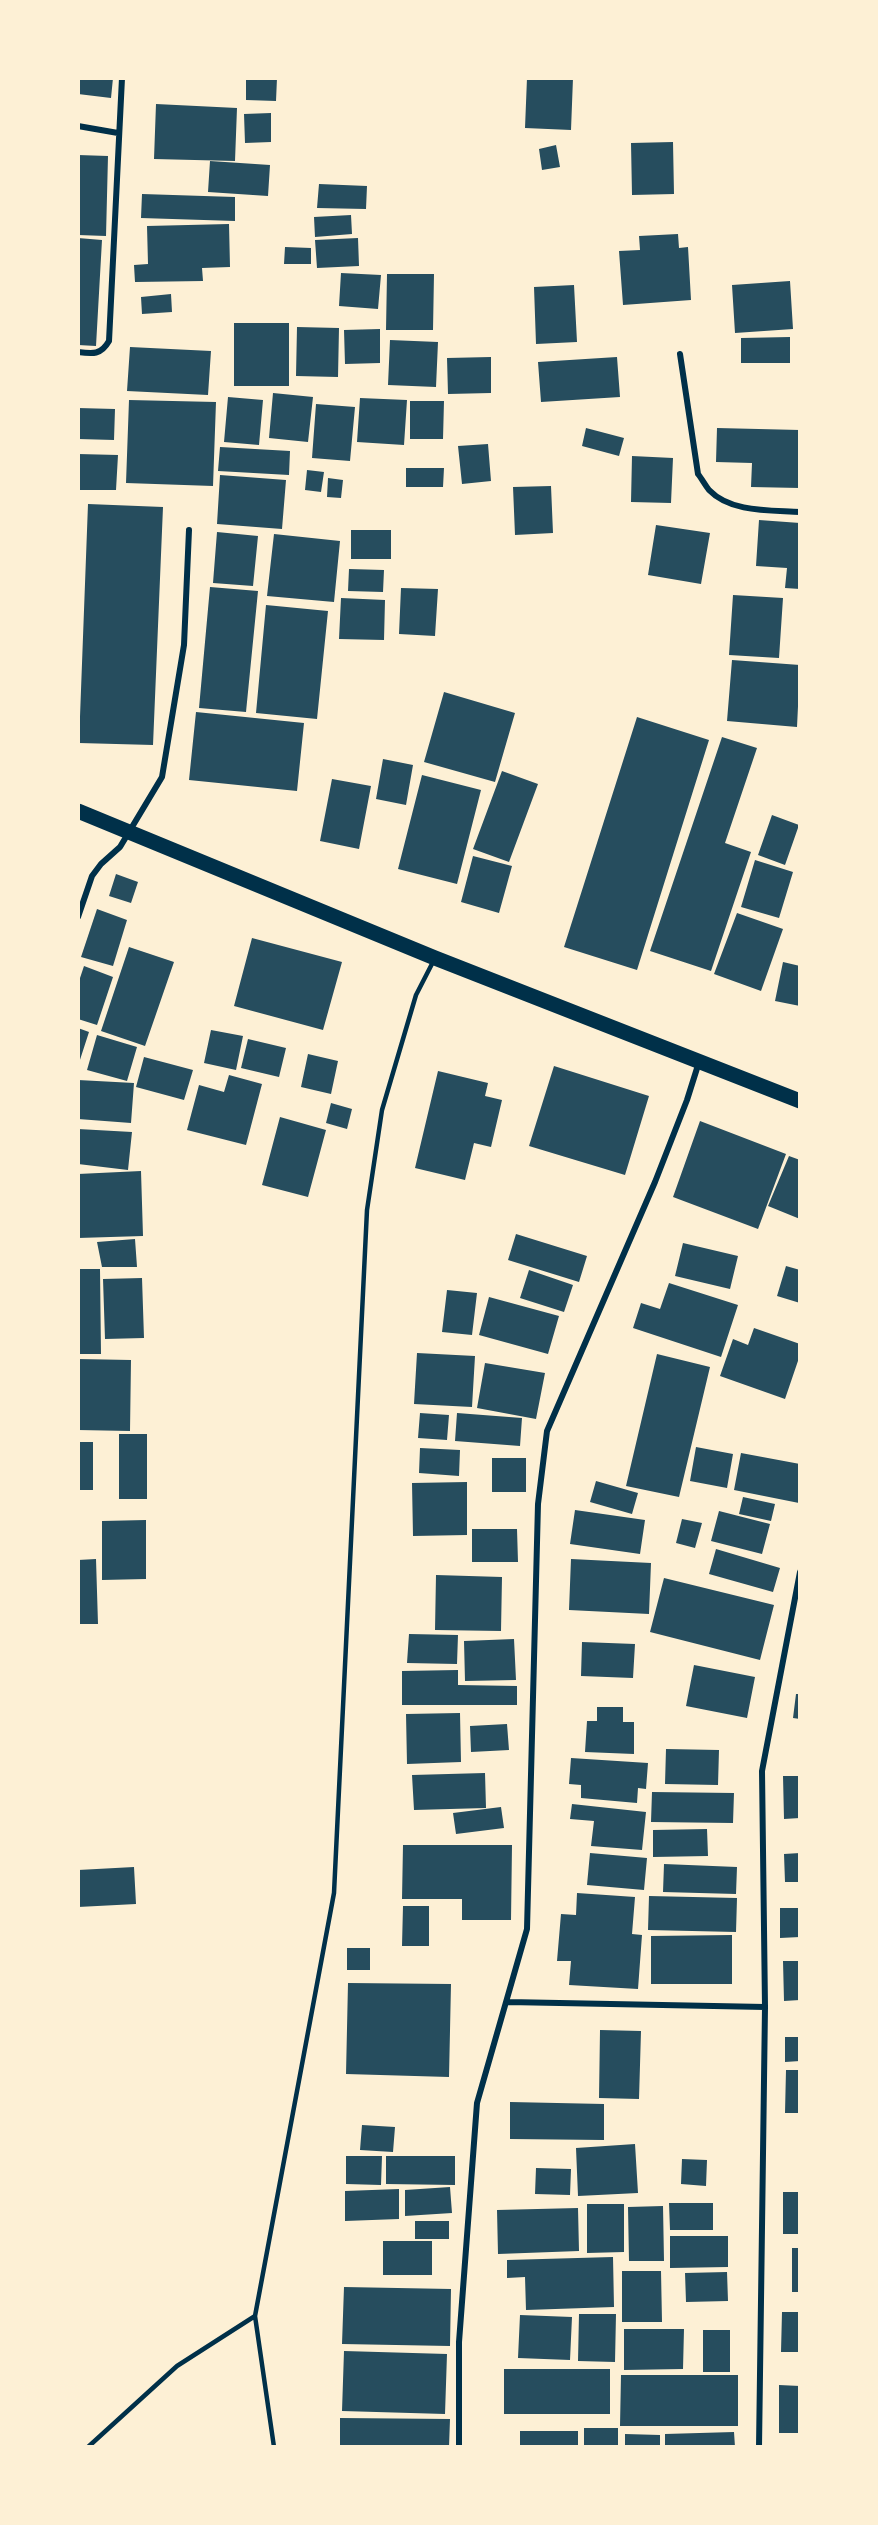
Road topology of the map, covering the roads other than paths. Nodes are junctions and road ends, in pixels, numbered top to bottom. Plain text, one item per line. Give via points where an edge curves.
1 (122, 78) edge
2 (78, 126) edge
3 (118, 133) junction
4 (78, 352) edge
5 (680, 354) dead end
6 (800, 512) edge
7 (189, 530) dead end
8 (78, 811) edge
9 (130, 832) junction
10 (78, 917) edge
11 (435, 958) junction
12 (699, 1062) junction
13 (800, 1101) edge
14 (800, 1572) edge
15 (508, 2002) junction
16 (765, 2007) junction
17 (255, 2316) junction
18 (88, 2447) edge
19 (274, 2447) edge
20 (459, 2447) edge
21 (759, 2447) edge

1 - 3 street
2 - 3 street
3 - 4 street via 109,341 104,350 93,354
5 - 6 street via 698,474 709,490 744,507
7 - 9 street via 184,645 162,777
8 - 9 main road
9 - 10 street via 93,876
9 - 11 main road
11 - 12 main road
11 - 17 lane via 416,995 382,1110 367,1210 334,1893
12 - 13 main road
12 - 15 street via 655,1182 548,1431 538,1504 527,1929
14 - 16 street via 762,1771
15 - 16 street
15 - 20 street via 477,2103 459,2342
16 - 21 street
17 - 18 lane via 177,2366
17 - 19 lane

